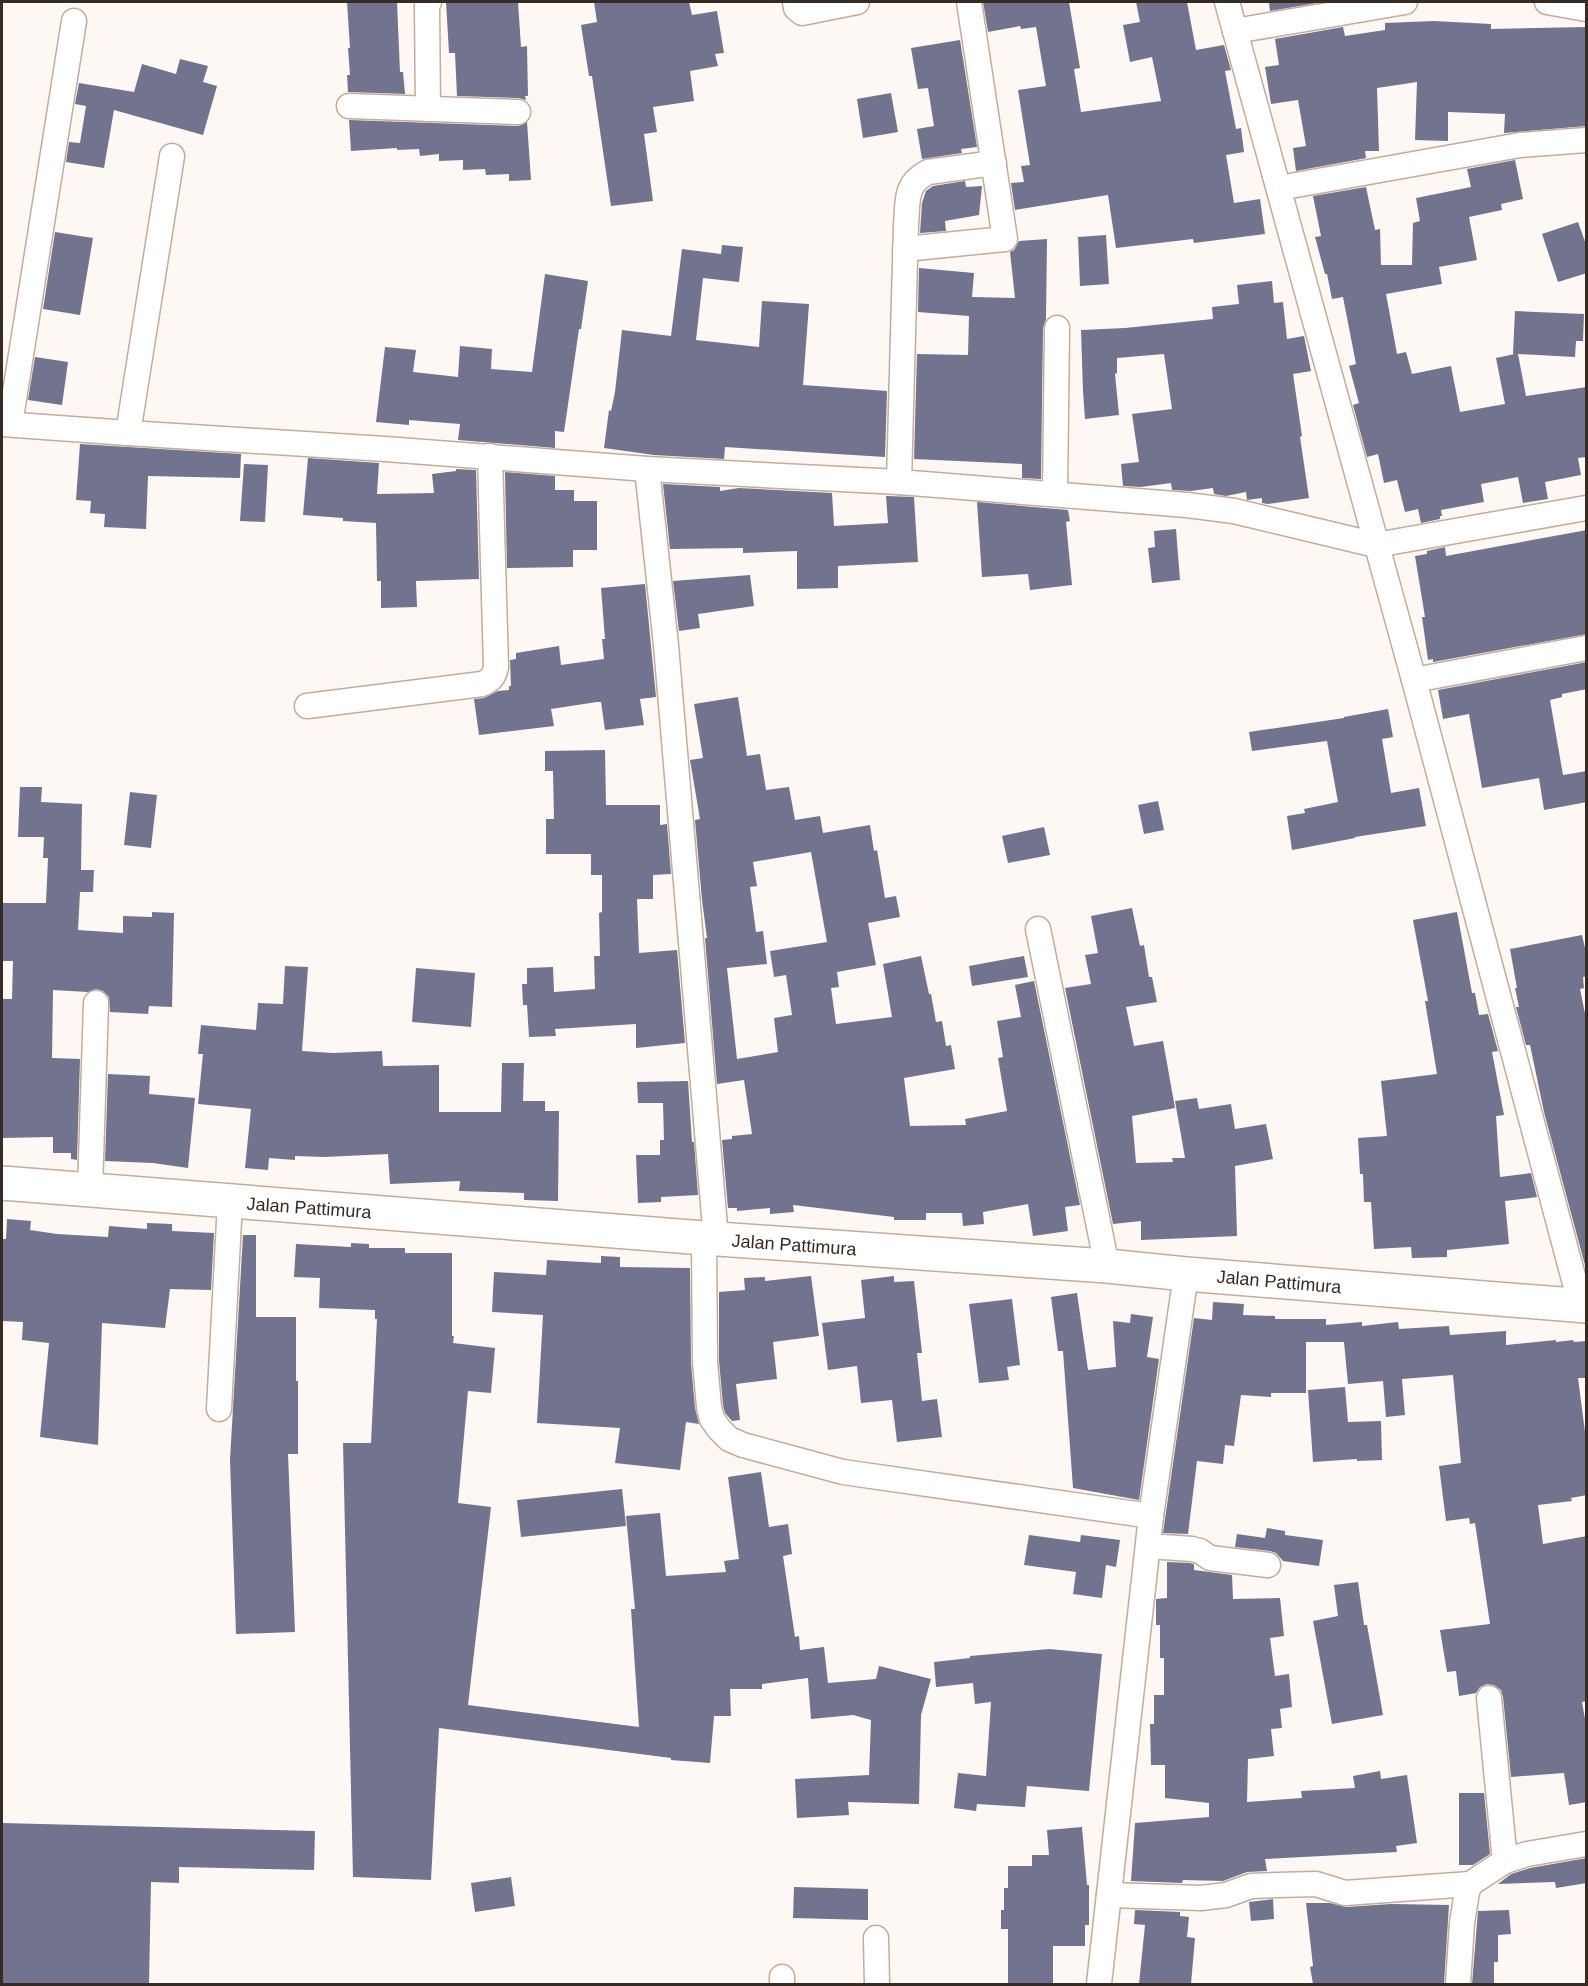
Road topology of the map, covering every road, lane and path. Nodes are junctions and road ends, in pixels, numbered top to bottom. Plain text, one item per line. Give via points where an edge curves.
1 (429, 2) edge
2 (795, 2) edge
3 (857, 2) edge
4 (969, 2) edge
5 (1227, 2) edge
6 (1404, 2) edge
7 (1547, 2) edge
8 (1587, 9) edge
9 (74, 21) dead end
10 (1235, 31) junction
11 (349, 106) dead end
12 (428, 109) junction
13 (518, 112) dead end
14 (1587, 141) edge
15 (171, 156) dead end
16 (994, 163) junction
17 (1279, 188) junction
18 (905, 249) junction
19 (1058, 328) dead end
20 (6, 424) edge
21 (128, 433) junction
22 (490, 456) junction
23 (647, 469) junction
24 (899, 482) junction
25 (1054, 494) junction
26 (1587, 508) edge
27 (1376, 545) junction
28 (1587, 648) edge
29 (1414, 680) junction
30 (307, 706) dead end
31 (1038, 929) dead end
32 (96, 1003) dead end
33 (2, 1183) edge
34 (90, 1191) junction
35 (230, 1202) junction
36 (710, 1239) junction
37 (1107, 1266) junction
38 (1186, 1274) junction
39 (1584, 1306) edge
40 (219, 1409) dead end
41 (1151, 1516) junction
42 (1148, 1546) junction
43 (1268, 1565) dead end
44 (1489, 1698) dead end
45 (1587, 1844) edge
46 (1504, 1861) junction
47 (1470, 1884) junction
48 (1109, 1895) junction
49 (876, 1938) dead end
50 (876, 1984) edge
51 (1099, 1984) edge
52 (1458, 1984) edge

1 - 12 street
2 - 3 street via 802,13
4 - 16 street
5 - 10 street
6 - 10 street
7 - 8 street
9 - 20 street
10 - 17 street
11 - 12 street
12 - 13 street
14 - 17 street via 1520,145
15 - 21 street
16 - 18 street via 937,170 918,177 909,191
16 - 18 street via 1005,239
17 - 27 street
18 - 24 street
19 - 25 street
20 - 21 street
21 - 22 street
22 - 23 street
22 - 30 street via 495,674 482,684
23 - 24 street
23 - 36 street via 666,645
24 - 25 street
25 - 27 street via 1234,511
26 - 27 street
27 - 29 street
28 - 29 street
29 - 39 street
31 - 37 street
32 - 34 street
33 - 34 highway, Jalan Pattimura
34 - 35 highway, Jalan Pattimura
35 - 36 highway, Jalan Pattimura
35 - 40 street
36 - 37 highway, Jalan Pattimura
36 - 41 street via 705,1362 709,1407 712,1419 729,1439 843,1472
37 - 38 highway, Jalan Pattimura
38 - 39 highway, Jalan Pattimura
38 - 41 street
41 - 42 street
42 - 43 street via 1192,1549 1210,1558
42 - 48 street
44 - 46 street
45 - 46 street
46 - 47 street
47 - 48 street via 1345,1893 1316,1884 1251,1886 1201,1898
47 - 52 street via 1462,1923
48 - 51 street
49 - 50 street

